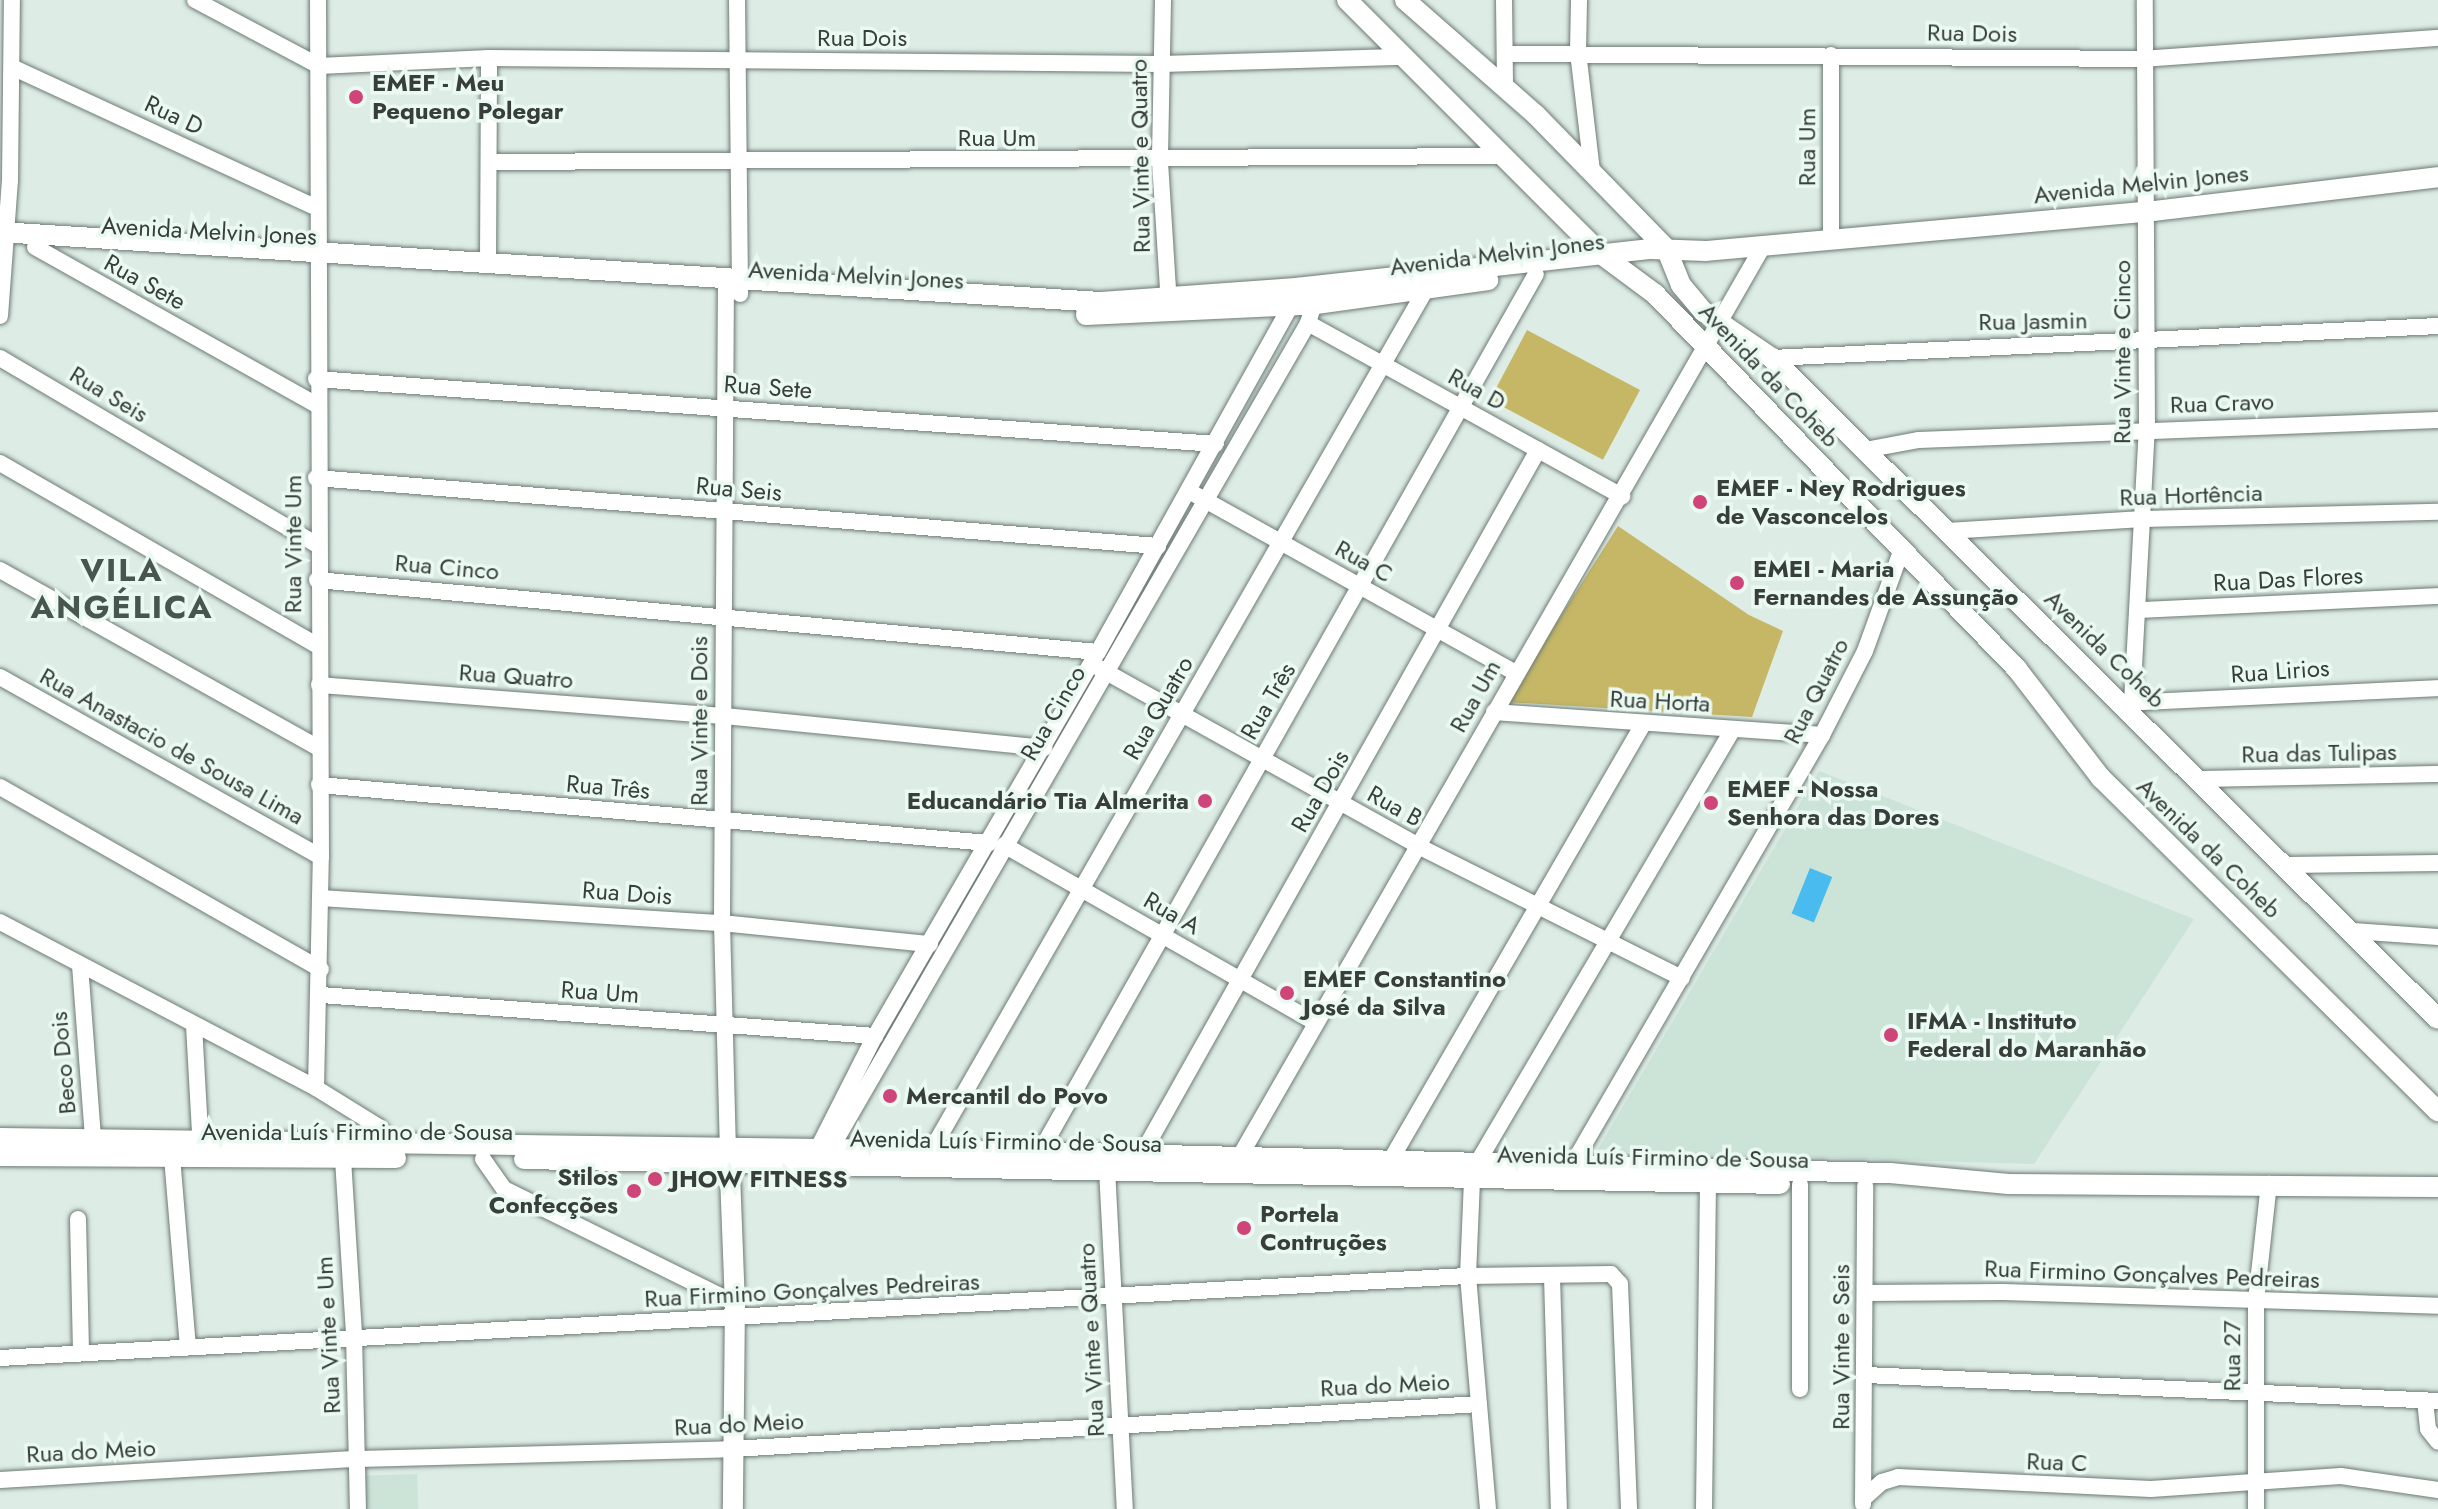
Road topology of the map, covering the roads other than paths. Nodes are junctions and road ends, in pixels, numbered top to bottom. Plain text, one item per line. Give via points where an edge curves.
1 (12, 0) edge
2 (195, 0) edge
3 (318, 0) edge
4 (737, 0) edge
5 (1163, 0) edge
6 (1347, 0) edge
7 (1405, 0) edge
8 (1504, 0) edge
9 (1579, 0) edge
10 (2145, 0) edge
11 (2438, 38) edge
12 (6, 42) edge
13 (1578, 52) junction
14 (1505, 54) junction
15 (1831, 55) junction
16 (1404, 57) junction
17 (489, 58) junction
18 (2143, 59) junction
19 (737, 62) junction
20 (1162, 64) junction
21 (319, 66) junction
22 (12, 67) junction
23 (1505, 88) junction
24 (1503, 156) junction
25 (738, 161) junction
26 (491, 162) junction
27 (1160, 162) junction
28 (1592, 172) junction
29 (2438, 177) edge
30 (5, 178) edge
31 (315, 207) junction
32 (2146, 212) junction
33 (4, 239) edge
34 (1831, 239) junction
35 (1763, 246) junction
36 (35, 247) junction
37 (1668, 254) junction
38 (315, 256) junction
39 (1608, 260) junction
40 (488, 261) junction
41 (1536, 274) junction
42 (732, 287) junction
43 (1426, 289) junction
44 (1306, 301) junction
45 (1169, 304) junction
46 (0, 316) edge
47 (1719, 324) junction
48 (2438, 326) edge
49 (2145, 342) junction
50 (1706, 347) junction
51 (0, 358) edge
52 (1772, 358) junction
53 (1382, 364) junction
54 (316, 379) junction
55 (316, 405) junction
56 (723, 408) junction
57 (1463, 409) junction
58 (2438, 420) edge
59 (2147, 429) junction
60 (1216, 444) junction
61 (1538, 450) junction
62 (1865, 450) junction
63 (0, 463) edge
64 (316, 478) junction
65 (1196, 495) junction
66 (1622, 496) junction
67 (723, 512) junction
68 (2438, 512) edge
69 (2143, 519) junction
70 (1947, 531) junction
71 (1282, 543) junction
72 (317, 545) junction
73 (1158, 546) junction
74 (1902, 549) junction
75 (0, 570) edge
76 (317, 580) junction
77 (1361, 587) junction
78 (2438, 596) edge
79 (2141, 610) junction
80 (725, 614) junction
81 (1440, 631) junction
82 (317, 645) junction
83 (1098, 662) junction
84 (1515, 673) junction
85 (0, 677) edge
86 (319, 685) junction
87 (2438, 688) edge
88 (2128, 703) junction
89 (1494, 712) junction
90 (1181, 713) junction
91 (725, 716) junction
92 (1642, 726) junction
93 (1733, 729) junction
94 (1822, 735) junction
95 (318, 748) junction
96 (1044, 748) junction
97 (1263, 759) junction
98 (2438, 774) edge
99 (2200, 779) junction
100 (319, 785) junction
101 (0, 787) edge
102 (1341, 803) junction
103 (724, 821) junction
104 (997, 844) junction
105 (1418, 846) junction
106 (321, 857) junction
107 (2438, 863) edge
108 (2287, 865) junction
109 (1084, 891) junction
110 (320, 898) junction
111 (1535, 904) junction
112 (0, 922) edge
113 (722, 923) junction
114 (2353, 931) junction
115 (1160, 934) junction
116 (2438, 937) edge
117 (1611, 942) junction
118 (930, 944) junction
119 (80, 965) junction
120 (321, 969) junction
121 (1682, 978) junction
122 (1238, 979) junction
123 (321, 995) junction
124 (2438, 1019) edge
125 (1316, 1023) junction
126 (194, 1025) junction
127 (723, 1026) junction
128 (875, 1036) junction
129 (316, 1088) junction
130 (2438, 1112) edge
131 (0, 1138) edge
132 (94, 1149) junction
133 (200, 1150) junction
134 (931, 1151) junction
135 (397, 1152) junction
136 (1040, 1152) junction
137 (730, 1154) junction
138 (1142, 1154) junction
139 (820, 1155) junction
140 (0, 1156) edge
141 (172, 1157) junction
142 (953, 1158) junction
143 (343, 1159) junction
144 (483, 1159) junction
145 (1389, 1163) junction
146 (1236, 1164) junction
147 (1107, 1169) junction
148 (1568, 1172) junction
149 (1474, 1173) junction
150 (1729, 1177) junction
151 (1708, 1184) junction
152 (2008, 1184) junction
153 (2269, 1184) junction
154 (1800, 1185) junction
155 (1865, 1186) junction
156 (2438, 1187) edge
157 (78, 1219) dead end
158 (1468, 1276) junction
159 (1552, 1277) junction
160 (1865, 1293) junction
161 (1111, 1299) junction
162 (2256, 1301) junction
163 (2438, 1306) edge
164 (735, 1311) junction
165 (354, 1335) junction
166 (188, 1347) junction
167 (81, 1350) junction
168 (0, 1358) edge
169 (1866, 1375) junction
170 (1800, 1389) dead end
171 (2258, 1392) junction
172 (2432, 1400) edge
173 (1479, 1404) junction
174 (1120, 1422) junction
175 (2438, 1442) edge
176 (733, 1449) junction
177 (357, 1459) junction
178 (0, 1480) edge
179 (2256, 1481) junction
180 (2438, 1490) edge
181 (1863, 1504) edge
182 (358, 1509) edge
183 (733, 1509) edge
184 (1125, 1509) edge
185 (1488, 1509) edge
186 (1559, 1509) edge
187 (1629, 1509) edge
188 (1704, 1509) edge
189 (2256, 1509) edge

1 - 12 street
2 - 21 street
3 - 21 street, Rua Vinte Um
4 - 19 street, Rua Vinte e Dois
5 - 20 street, Rua Vinte e Quatro
6 - 16 main road, Avenida da Coheb
7 - 23 main road
8 - 14 street
9 - 13 street
10 - 18 street, Rua Vinte e Cinco
11 - 18 street, Rua Dois
12 - 22 street
13 - 14 street, Rua Dois
13 - 15 street, Rua Dois
13 - 28 street
14 - 23 street
15 - 18 street, Rua Dois
15 - 34 street, Rua Um
16 - 20 street, Rua Dois
16 - 24 main road, Avenida da Coheb
17 - 19 street, Rua Dois
17 - 21 street, Rua Dois
17 - 26 street
18 - 32 street, Rua Vinte e Cinco
19 - 20 street, Rua Dois
19 - 25 street, Rua Vinte e Dois
20 - 27 street, Rua Vinte e Quatro
21 - 31 street, Rua Vinte Um
22 - 30 street
22 - 31 street, Rua D
23 - 28 main road, Avenida Coheb
24 - 27 street, Rua Um
24 - 39 main road, Avenida da Coheb
25 - 26 street, Rua Um
25 - 27 street, Rua Um
25 - 42 street, Rua Vinte e Dois
26 - 40 street
27 - 45 street, Rua Vinte e Quatro
28 - 37 main road, Avenida Coheb
29 - 32 main road, Avenida Melvin Jones
30 - 33 street
31 - 38 street, Rua Vinte Um
32 - 34 main road, Avenida Melvin Jones
32 - 49 street, Rua Vinte e Cinco
33 - 36 main road, Avenida Melvin Jones
33 - 38 main road, Avenida Melvin Jones
33 - 46 street
34 - 35 main road, Avenida Melvin Jones
35 - 37 main road, Avenida Melvin Jones
35 - 47 street, Rua Um
36 - 38 main road, Avenida Melvin Jones
36 - 55 street, Rua Sete
37 - 39 main road, Avenida Melvin Jones
37 - 47 main road, Avenida Coheb via 1692,299
38 - 40 main road, Avenida Melvin Jones
38 - 42 main road, Avenida Melvin Jones
38 - 54 street, Rua Vinte Um
39 - 41 main road, Avenida Melvin Jones
39 - 44 main road, Avenida Melvin Jones
39 - 50 main road, Avenida da Coheb via 1655,294
40 - 42 main road, Avenida Melvin Jones
41 - 43 main road, Avenida Melvin Jones
41 - 57 street, Rua Três
42 - 45 main road, Avenida Melvin Jones
42 - 56 street, Rua Vinte e Dois
43 - 44 main road, Avenida Melvin Jones
43 - 53 street, Rua Quatro
44 - 45 main road, Avenida Melvin Jones
44 - 53 street, Rua D
44 - 60 street, Rua Cinco
44 - 65 street, Rua Cinco
47 - 50 street, Rua Um
47 - 52 main road, Avenida Coheb
48 - 49 street, Rua Jasmin
49 - 52 street, Rua Jasmin via 1915,347
49 - 59 street, Rua Vinte e Cinco
50 - 66 street, Rua Um
50 - 74 main road, Avenida da Coheb
51 - 72 street, Rua Seis
52 - 62 main road, Avenida Coheb
53 - 57 street, Rua D
53 - 71 street, Rua Quatro
54 - 55 street, Rua Vinte Um
54 - 56 street, Rua Sete
55 - 64 street, Rua Vinte Um
56 - 60 street, Rua Sete
56 - 67 street, Rua Vinte e Dois
57 - 61 street, Rua D
57 - 77 street, Rua Três
58 - 59 street, Rua Cravo
59 - 62 street, Rua Cravo via 1919,440
59 - 69 street, Rua Vinte e Cinco
60 - 65 street, Rua Cinco
61 - 66 street, Rua D
61 - 81 street, Rua Dois
62 - 70 main road, Avenida Coheb
63 - 82 street
64 - 67 street, Rua Seis
64 - 72 street, Rua Vinte Um
65 - 71 street, Rua C
65 - 73 street, Rua Cinco
65 - 83 street, Rua Cinco
66 - 84 street, Rua Um
67 - 73 street, Rua Seis
67 - 80 street, Rua Vinte e Dois
68 - 69 street, Rua Hortência
69 - 70 street, Rua Hortência
69 - 79 street, Rua Vinte e Cinco
70 - 88 main road, Avenida Coheb
71 - 77 street, Rua C
71 - 90 street, Rua Quatro
72 - 76 street, Rua Vinte Um
73 - 83 street, Rua Cinco
74 - 94 street, Rua Quatro via 1865,651
74 - 130 main road, Avenida da Coheb via 2017,669 2101,778
75 - 95 street
76 - 80 street, Rua Cinco
76 - 82 street, Rua Vinte Um
77 - 81 street, Rua C
77 - 97 street, Rua Três
78 - 79 street, Rua Das Flores
79 - 88 street, Rua Vinte e Cinco
80 - 83 street, Rua Cinco
80 - 91 street, Rua Vinte e Dois
81 - 84 street, Rua C
81 - 102 street, Rua Dois
82 - 86 street, Rua Vinte Um
83 - 90 street, Rua B
83 - 96 street, Rua Cinco
83 - 104 street, Rua Cinco
84 - 89 street, Rua Um
85 - 106 street, Rua Anastacio de Sousa Lima
86 - 91 street, Rua Quatro
86 - 95 street, Rua Vinte Um
87 - 88 street, Rua Lirios
88 - 99 main road, Avenida Coheb
89 - 92 street, Rua Horta
89 - 105 street, Rua Um
90 - 97 street, Rua B
90 - 109 street, Rua Quatro
91 - 96 street, Rua Quatro
91 - 103 street, Rua Vinte e Dois
92 - 93 street, Rua Horta
92 - 111 street
93 - 94 street, Rua Horta
93 - 117 street
94 - 121 street, Rua Quatro
95 - 100 street, Rua Vinte Um
96 - 104 street, Rua Cinco
97 - 102 street, Rua B
97 - 115 street, Rua Três
98 - 99 street, Rua das Tulipas
99 - 108 main road, Avenida Coheb
100 - 103 street, Rua Três
100 - 106 street, Rua Vinte Um
101 - 120 street
102 - 105 street, Rua B
102 - 122 street, Rua Dois
103 - 104 street, Rua Três
103 - 113 street, Rua Vinte e Dois
104 - 109 street, Rua A
104 - 118 street, Rua Cinco
104 - 139 street, Rua Cinco
105 - 111 street, Rua B
105 - 125 street, Rua Um
106 - 110 street, Rua Vinte Um
107 - 108 street
108 - 114 main road, Avenida Coheb
109 - 115 street, Rua A
109 - 134 street, Rua Quatro
110 - 113 street, Rua Dois
110 - 120 street, Rua Vinte Um
111 - 117 street, Rua B
111 - 145 street
112 - 119 street
113 - 118 street, Rua Dois
113 - 127 street, Rua Vinte e Dois
114 - 116 street
114 - 124 main road, Avenida Coheb
115 - 122 street, Rua A
115 - 136 street, Rua Três
117 - 121 street, Rua B
117 - 149 street
118 - 128 street, Rua Cinco
119 - 126 street
119 - 132 street, Beco Dois
120 - 123 street, Rua Vinte Um
121 - 148 street, Rua Quatro
122 - 125 street, Rua A
122 - 138 street, Rua Dois
123 - 127 street, Rua Um
123 - 129 street, Rua Vinte Um
125 - 146 street, Rua Um
126 - 129 street
126 - 133 street
127 - 128 street, Rua Um
127 - 137 street, Rua Vinte e Dois
128 - 139 street, Rua Cinco
129 - 135 street via 379,1127
131 - 132 main road, Avenida Luís Firmino de Sousa
132 - 133 main road, Avenida Luís Firmino de Sousa
132 - 140 main road, Avenida Luís Firmino de Sousa
132 - 141 main road, Avenida Luís Firmino de Sousa
133 - 135 main road, Avenida Luís Firmino de Sousa
133 - 141 main road, Avenida Luís Firmino de Sousa
133 - 143 main road, Avenida Luís Firmino de Sousa
134 - 139 main road, Avenida Luís Firmino de Sousa
134 - 142 main road, Avenida Luís Firmino de Sousa
135 - 137 main road, Avenida Luís Firmino de Sousa
135 - 143 main road, Avenida Luís Firmino de Sousa
135 - 144 main road, Avenida Luís Firmino de Sousa
136 - 138 main road, Avenida Luís Firmino de Sousa
136 - 142 main road, Avenida Luís Firmino de Sousa
137 - 139 main road, Avenida Luís Firmino de Sousa
137 - 144 main road, Avenida Luís Firmino de Sousa
137 - 164 main road
138 - 146 main road, Avenida Luís Firmino de Sousa
139 - 142 main road, Avenida Luís Firmino de Sousa
141 - 166 street
142 - 147 main road, Avenida Luís Firmino de Sousa
143 - 165 street, Rua Vinte e Um
144 - 164 street via 504,1189
145 - 146 main road, Avenida Luís Firmino de Sousa
145 - 149 main road, Avenida Luís Firmino de Sousa
146 - 147 main road, Avenida Luís Firmino de Sousa
146 - 149 main road, Avenida Luís Firmino de Sousa
147 - 161 street, Rua Vinte e Quatro
148 - 149 main road, Avenida Luís Firmino de Sousa
148 - 150 main road, Avenida Luís Firmino de Sousa
148 - 151 main road, Avenida Luís Firmino de Sousa
149 - 158 street
150 - 151 main road, Avenida Luís Firmino de Sousa
150 - 152 main road, Avenida Luís Firmino de Sousa via 1905,1174
150 - 154 main road, Avenida Luís Firmino de Sousa
151 - 188 street
152 - 153 main road, Avenida Luís Firmino de Sousa
152 - 155 main road, Avenida Luís Firmino de Sousa via 1993,1190
153 - 156 main road, Avenida Luís Firmino de Sousa
153 - 162 street, Rua 27
154 - 155 main road, Avenida Luís Firmino de Sousa
154 - 170 street
155 - 160 street, Rua Vinte e Seis
157 - 167 street
158 - 159 street, Rua Firmino Gonçalves Pedreiras
158 - 161 street, Rua Firmino Gonçalves Pedreiras
158 - 173 street
159 - 186 street
159 - 187 street, Rua Firmino Gonçalves Pedreiras via 1611,1274 1620,1284
160 - 162 street, Rua Firmino Gonçalves Pedreiras
160 - 169 street, Rua Vinte e Seis
161 - 164 street, Rua Firmino Gonçalves Pedreiras
161 - 174 street, Rua Vinte e Quatro
162 - 163 street, Rua Firmino Gonçalves Pedreiras
162 - 171 street, Rua 27
164 - 165 street, Rua Firmino Gonçalves Pedreiras
164 - 176 main road
165 - 166 street, Rua Firmino Gonçalves Pedreiras
165 - 177 street, Rua Vinte e Um
166 - 167 street, Rua Firmino Gonçalves Pedreiras
167 - 168 street, Rua Firmino Gonçalves Pedreiras
169 - 171 street
169 - 181 street, Rua Vinte e Seis
171 - 172 street
171 - 179 street, Rua 27
172 - 175 street via 2428,1429
173 - 174 street, Rua do Meio
173 - 185 street
174 - 176 street, Rua do Meio
174 - 184 street, Rua Vinte e Quatro
176 - 177 street, Rua do Meio
176 - 183 main road
177 - 178 street, Rua do Meio
177 - 182 street, Rua Vinte e Um
179 - 180 street, Rua C via 2370,1477
179 - 181 street, Rua C via 2151,1489 1898,1477 1882,1482
179 - 189 street, Rua 27

